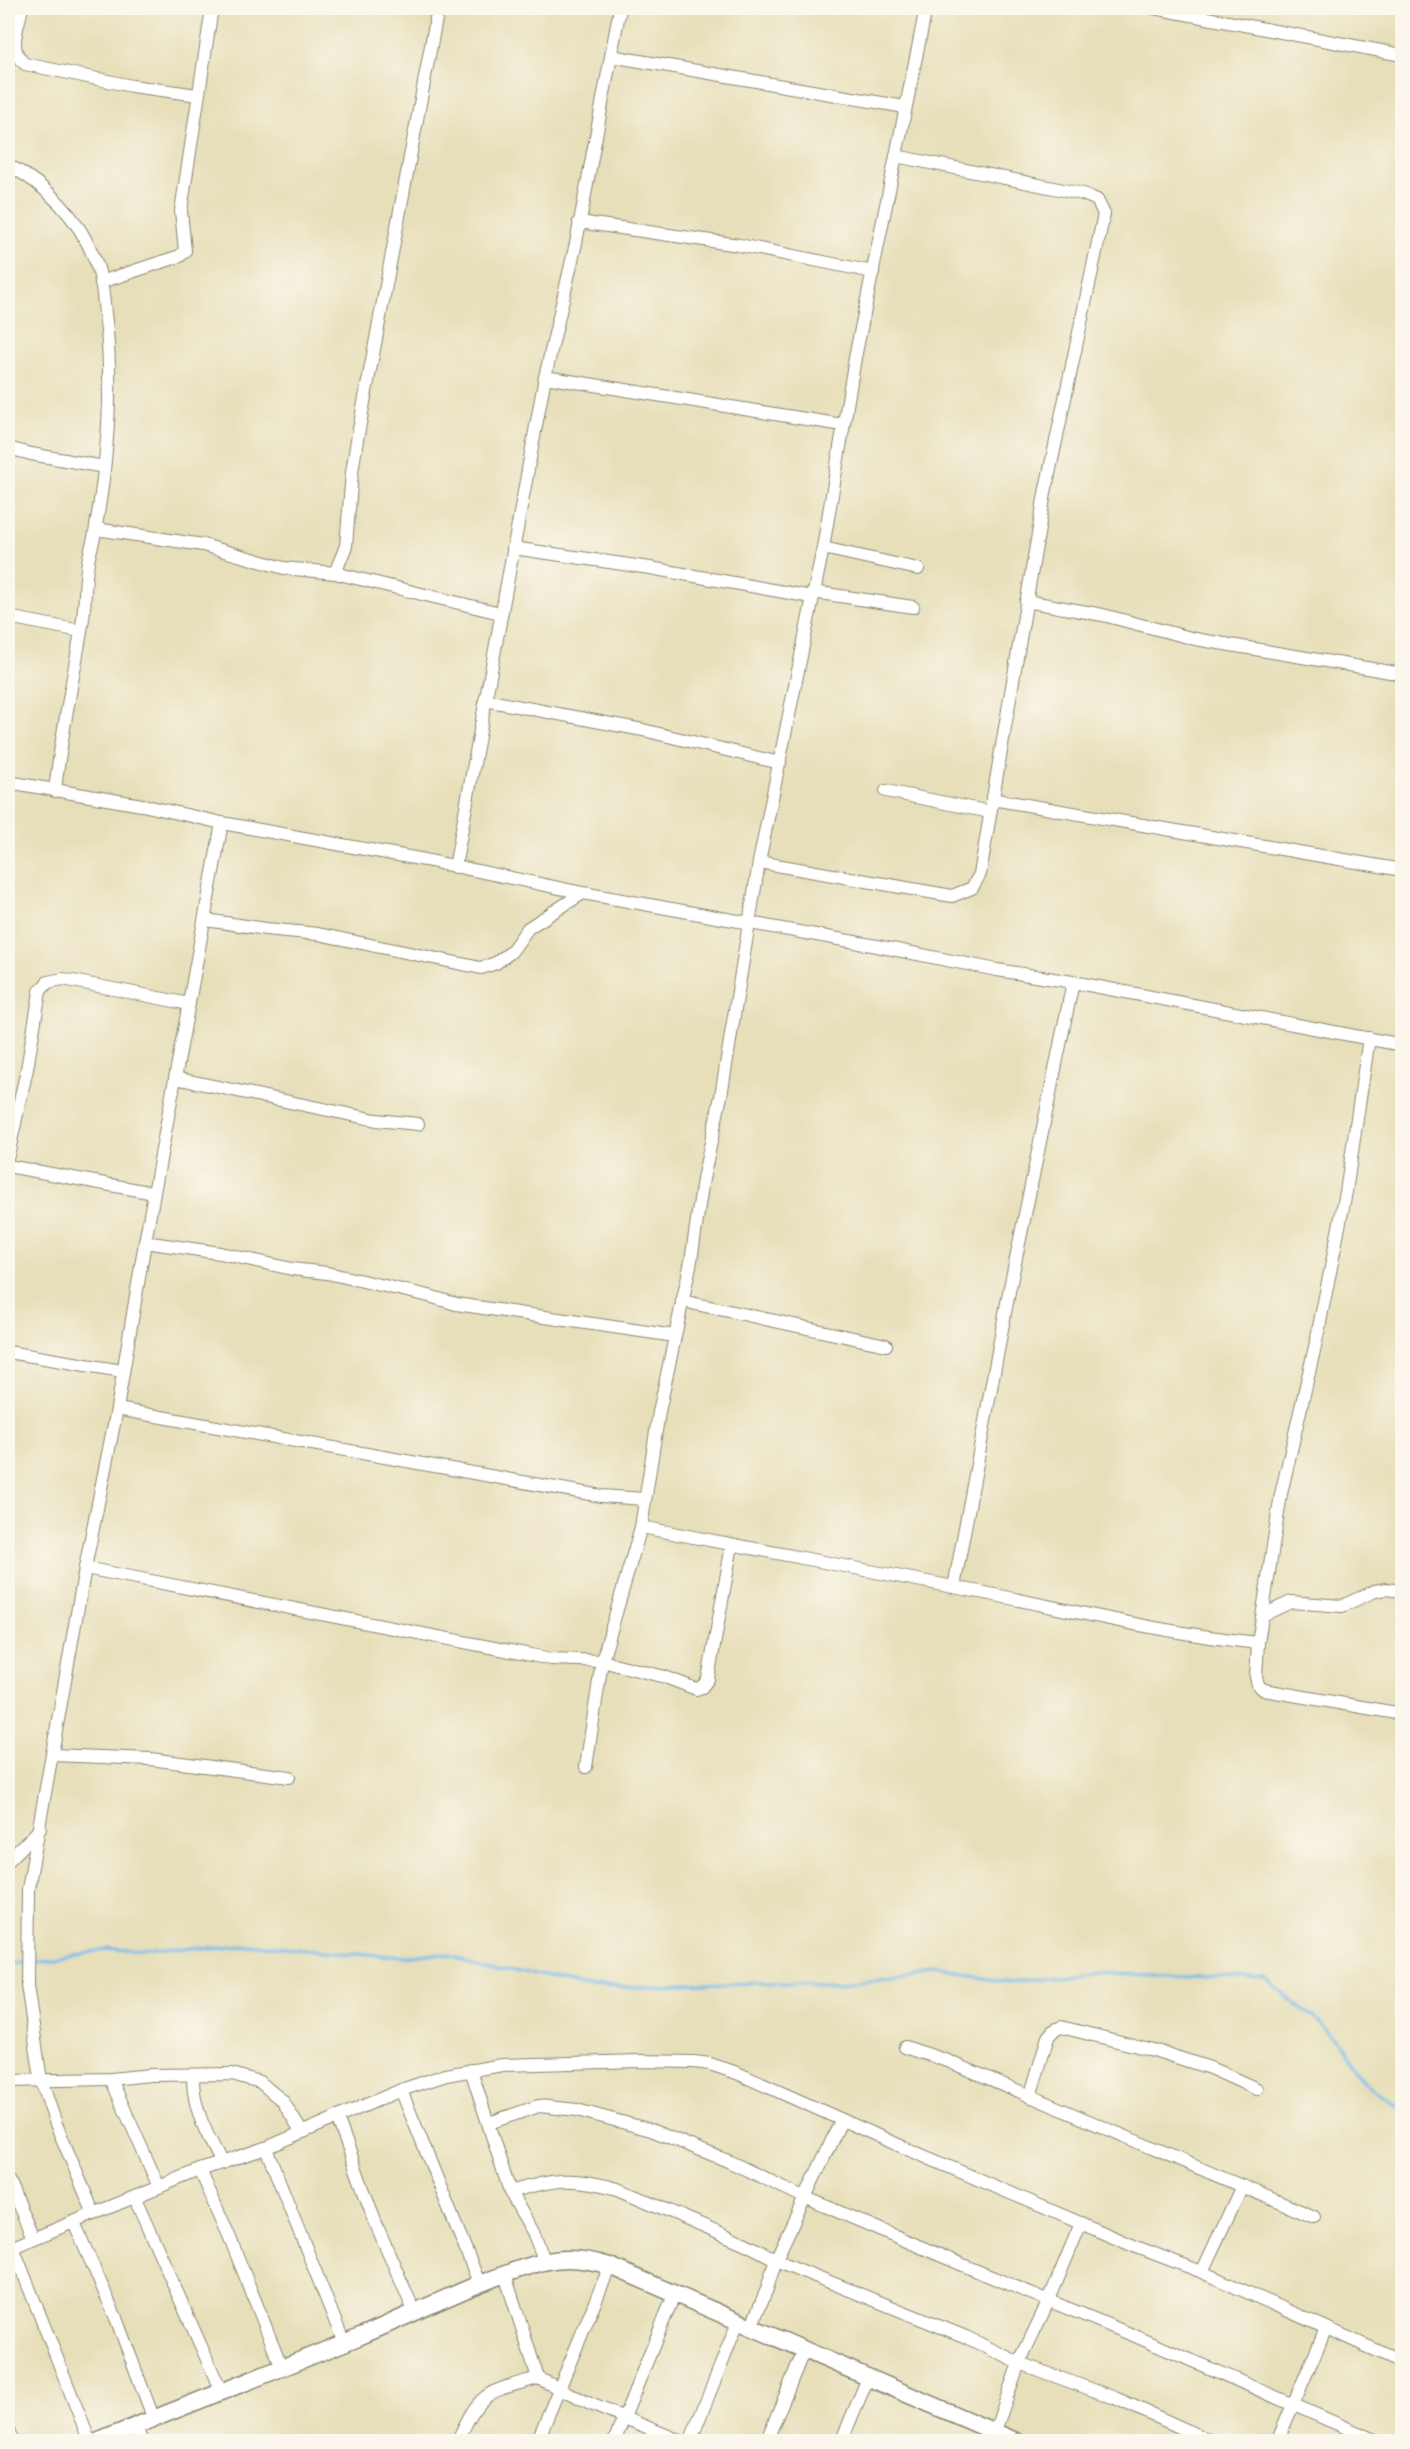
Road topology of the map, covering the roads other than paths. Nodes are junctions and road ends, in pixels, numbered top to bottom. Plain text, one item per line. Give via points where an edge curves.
1 (21, 8) edge
2 (212, 8) edge
3 (438, 8) edge
4 (620, 8) edge
5 (926, 8) edge
6 (1154, 8) edge
7 (1402, 55) edge
8 (611, 56) junction
9 (198, 95) junction
10 (905, 107) junction
11 (896, 156) junction
12 (8, 165) edge
13 (579, 222) junction
14 (873, 272) junction
15 (102, 282) junction
16 (545, 376) junction
17 (843, 426) junction
18 (8, 448) edge
19 (104, 467) junction
20 (96, 528) junction
21 (513, 548) junction
22 (823, 548) junction
23 (918, 569) dead end
24 (335, 573) junction
25 (812, 594) junction
26 (1026, 601) junction
27 (913, 607) dead end
28 (500, 613) junction
29 (8, 617) edge
30 (81, 631) junction
31 (1402, 674) edge
32 (485, 700) junction
33 (780, 763) junction
34 (8, 782) edge
35 (55, 791) junction
36 (886, 791) dead end
37 (991, 805) junction
38 (222, 823) junction
39 (759, 862) junction
40 (455, 867) junction
41 (1402, 870) edge
42 (583, 893) junction
43 (206, 920) junction
44 (751, 922) junction
45 (1072, 982) junction
46 (189, 1004) junction
47 (1369, 1038) junction
48 (1402, 1045) edge
49 (175, 1078) junction
50 (418, 1124) dead end
51 (8, 1155) edge
52 (8, 1166) edge
53 (154, 1193) junction
54 (145, 1242) junction
55 (682, 1301) junction
56 (675, 1336) junction
57 (885, 1345) dead end
58 (8, 1352) edge
59 (122, 1371) junction
60 (117, 1409) junction
61 (644, 1499) junction
62 (641, 1527) junction
63 (732, 1545) junction
64 (85, 1568) junction
65 (954, 1587) junction
66 (1402, 1591) edge
67 (1263, 1615) junction
68 (1258, 1643) junction
69 (602, 1661) junction
70 (1402, 1714) edge
71 (52, 1755) junction
72 (586, 1767) dead end
73 (289, 1777) dead end
74 (40, 1829) junction
75 (8, 1861) edge
76 (905, 2047) dead end
77 (471, 2070) junction
78 (193, 2075) junction
79 (111, 2079) junction
80 (41, 2080) junction
81 (8, 2081) edge
82 (1257, 2089) dead end
83 (401, 2090) junction
84 (1030, 2097) junction
85 (337, 2117) junction
86 (842, 2121) junction
87 (489, 2123) junction
88 (301, 2131) junction
89 (266, 2148) junction
90 (222, 2163) junction
91 (200, 2170) junction
92 (8, 2180) edge
93 (1242, 2186) junction
94 (159, 2187) junction
95 (510, 2192) junction
96 (804, 2197) junction
97 (135, 2198) junction
98 (94, 2214) junction
99 (1314, 2217) dead end
100 (74, 2223) junction
101 (1081, 2223) junction
102 (33, 2238) junction
103 (10, 2248) edge
104 (776, 2259) junction
105 (545, 2262) junction
106 (610, 2266) junction
107 (1202, 2272) junction
108 (506, 2275) junction
109 (480, 2285) junction
110 (674, 2295) junction
111 (1050, 2300) junction
112 (415, 2313) junction
113 (744, 2325) junction
114 (1326, 2328) junction
115 (344, 2343) junction
116 (804, 2350) junction
117 (1402, 2362) edge
118 (1020, 2363) junction
119 (282, 2368) junction
120 (538, 2378) junction
121 (868, 2378) junction
122 (558, 2389) junction
123 (221, 2391) junction
124 (1293, 2404) junction
125 (624, 2416) junction
126 (153, 2417) junction
127 (135, 2425) junction
128 (8, 2430) edge
129 (1005, 2437) edge
130 (12, 2442) edge
131 (90, 2442) edge
132 (96, 2442) edge
133 (142, 2442) edge
134 (457, 2442) edge
135 (537, 2442) edge
136 (614, 2442) edge
137 (683, 2442) edge
138 (690, 2442) edge
139 (766, 2442) edge
140 (841, 2442) edge
141 (1213, 2442) edge
142 (1277, 2442) edge
143 (1379, 2442) edge

1 - 9 street via 14,48 17,58 25,64
2 - 9 street
3 - 24 street via 375,337 352,472 346,546
4 - 8 street
5 - 10 street
6 - 7 street
8 - 10 street
8 - 13 street
9 - 15 street via 181,211 185,251
10 - 11 street
11 - 14 street
11 - 26 street via 1083,194 1097,200 1104,214 1054,444
12 - 15 street via 44,187 68,212 84,237
13 - 14 street via 740,245
13 - 16 street
14 - 17 street
15 - 19 street via 109,344
16 - 17 street
16 - 21 street
17 - 22 street
18 - 19 street
19 - 20 street
20 - 24 street via 203,545 284,568
20 - 30 street
21 - 25 street
21 - 28 street
22 - 23 street
22 - 25 street
24 - 28 street
25 - 27 street
25 - 33 street
26 - 31 street via 1103,615 1195,639
26 - 37 street
28 - 32 street
29 - 30 street
30 - 35 street
32 - 33 street via 643,730
32 - 40 street
33 - 39 street
34 - 35 street
35 - 38 street
36 - 37 street
37 - 39 street via 976,884 952,896
37 - 41 street
38 - 40 street
38 - 43 street
39 - 44 street
40 - 42 street
42 - 43 street via 528,928 511,952 481,968 318,934
42 - 44 street
43 - 46 street
44 - 45 street
44 - 55 street
45 - 47 street
45 - 65 street
46 - 49 street
46 - 51 street via 63,979 48,982 40,991
47 - 48 street
47 - 67 street via 1346,1192 1281,1494
49 - 50 street via 376,1120
49 - 53 street
52 - 53 street
53 - 54 street
54 - 56 street via 327,1273 456,1304
54 - 59 street
55 - 56 street
55 - 57 street
56 - 61 street
58 - 59 street
59 - 60 street
60 - 61 street via 602,1496
60 - 64 street
61 - 62 street
62 - 63 street
62 - 69 street
63 - 65 street
63 - 69 street via 708,1680 702,1687 696,1689
64 - 69 street via 523,1654
64 - 71 street
65 - 68 street via 1148,1628
66 - 67 street via 1375,1591 1342,1606 1291,1602
67 - 68 street
68 - 70 street via 1256,1677 1264,1690
69 - 72 street
71 - 73 street via 150,1760
71 - 74 street
74 - 75 street
74 - 80 street via 28,1889 27,1985
76 - 84 street
77 - 83 street
77 - 86 street via 502,2065 639,2061 710,2064
77 - 87 street
78 - 79 street via 150,2074
78 - 88 street via 232,2074 260,2082 282,2100
78 - 90 street via 192,2092 198,2115
79 - 80 street
79 - 94 street
80 - 81 street
80 - 98 street
82 - 84 street via 1157,2051 1061,2027 1048,2037
83 - 85 street
83 - 109 street
84 - 93 street
85 - 88 street
85 - 112 street via 376,2224
86 - 96 street
86 - 101 street
87 - 95 street
87 - 96 street via 539,2106 577,2110 651,2130
88 - 89 street
89 - 90 street
89 - 115 street
90 - 91 street
91 - 94 street
91 - 119 street
92 - 102 street
93 - 99 street
93 - 107 street
94 - 97 street
95 - 104 street via 565,2179 597,2183 636,2196
95 - 105 street
96 - 104 street
96 - 111 street
97 - 98 street
97 - 123 street
98 - 100 street
100 - 102 street
100 - 126 street via 116,2318
101 - 107 street
101 - 111 street
102 - 103 street
103 - 131 street
104 - 113 street via 767,2289
104 - 118 street
105 - 106 main road via 582,2259
105 - 108 main road
106 - 110 main road
106 - 122 street
107 - 114 street
108 - 109 main road
108 - 120 street
109 - 112 main road
110 - 113 main road
110 - 125 street
111 - 118 street
111 - 124 street
112 - 115 main road
113 - 116 main road
113 - 138 street
114 - 117 street
114 - 124 street
115 - 119 main road
116 - 121 main road
116 - 139 street
118 - 129 street
118 - 141 street via 1115,2398
119 - 123 main road
120 - 122 street
120 - 134 street via 492,2391 482,2398
121 - 129 main road
121 - 140 street
122 - 125 street
122 - 135 street
123 - 126 main road
124 - 142 street
124 - 143 street
125 - 136 street
125 - 137 street
126 - 127 main road
127 - 132 main road
127 - 133 street
128 - 130 street

